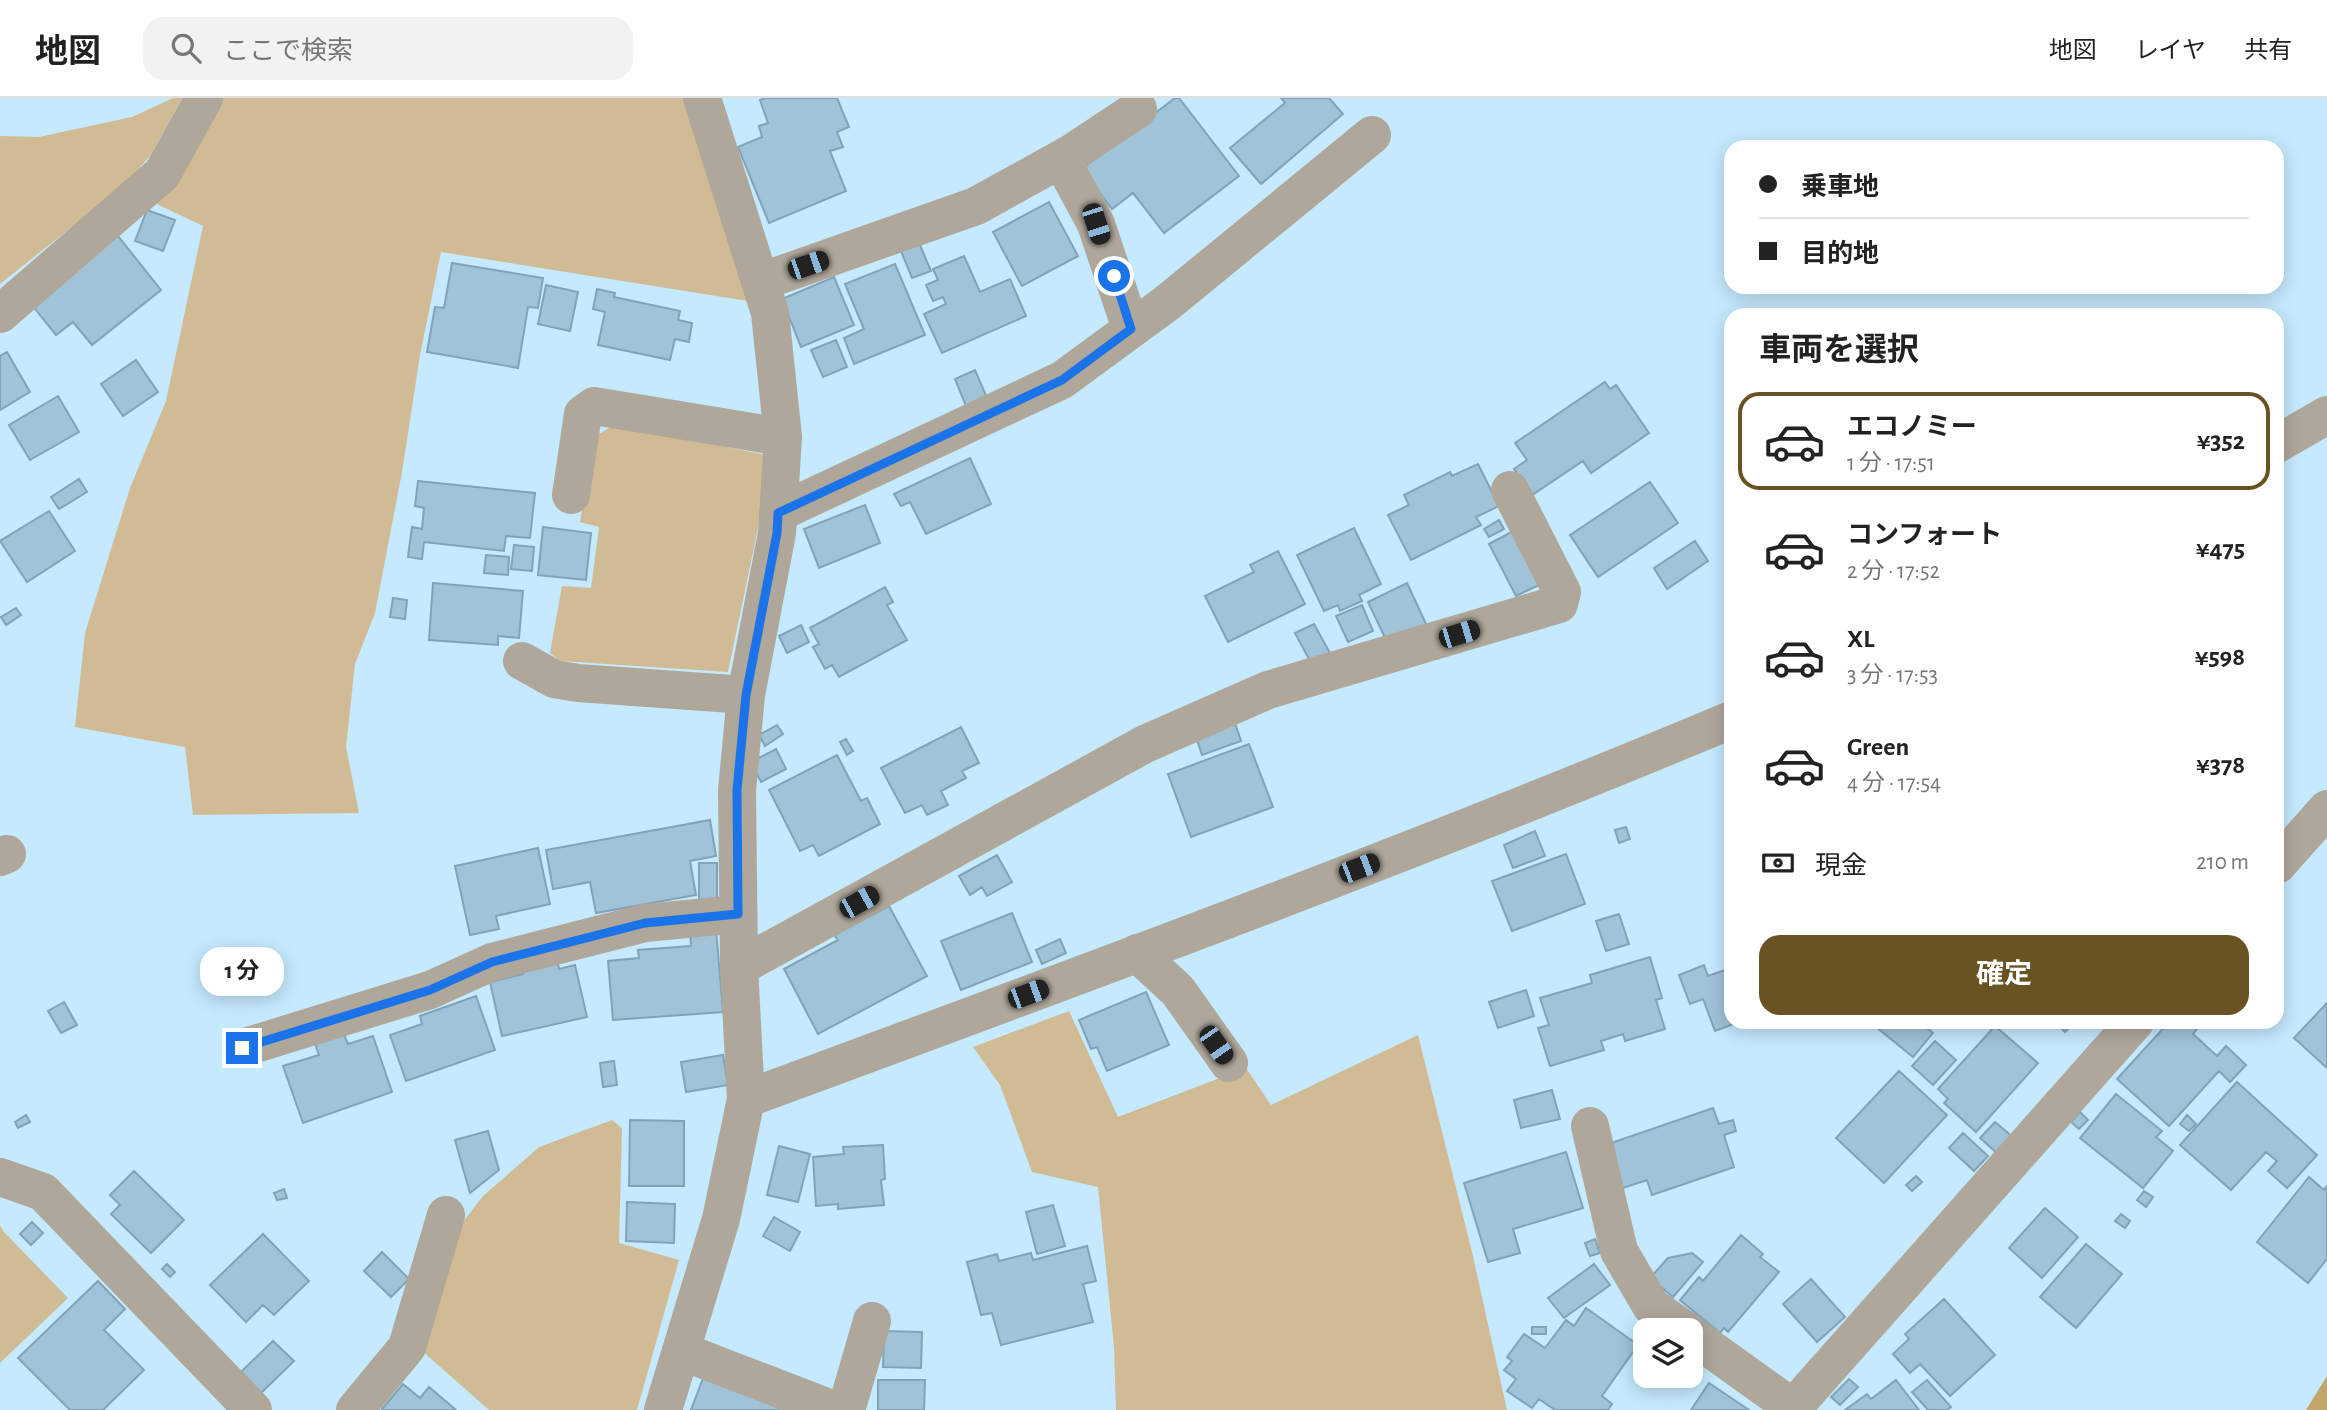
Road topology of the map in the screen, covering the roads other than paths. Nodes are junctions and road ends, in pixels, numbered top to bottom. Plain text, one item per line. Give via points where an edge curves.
1 (204, 98) edge
2 (702, 98) edge
3 (1138, 109) dead end
4 (1372, 135) dead end
5 (1061, 159) junction
6 (760, 282) junction
7 (0, 314) edge
8 (1131, 329) junction
9 (2327, 415) edge
10 (783, 437) junction
11 (2284, 440) edge
12 (1510, 490) dead end
13 (571, 495) dead end
14 (778, 513) junction
15 (522, 661) dead end
16 (746, 695) junction
17 (1724, 723) edge
18 (2327, 809) edge
19 (2284, 857) edge
20 (738, 914) junction
21 (1137, 953) junction
22 (739, 967) junction
23 (2129, 1029) edge
24 (242, 1048) dead end
25 (1229, 1063) dead end
26 (746, 1099) junction
27 (1590, 1126) dead end
28 (0, 1177) edge
29 (446, 1215) dead end
30 (1668, 1318) edge
31 (872, 1321) dead end
32 (1703, 1343) edge
33 (681, 1351) junction
34 (1793, 1409) edge
35 (253, 1410) edge
36 (355, 1410) edge
37 (663, 1410) edge

1 - 7 street via 162,174
2 - 6 street
3 - 5 street
4 - 8 street
5 - 6 street via 976,206
5 - 8 street via 1096,224
6 - 10 street via 770,313
8 - 14 street via 1062,380
9 - 11 street
10 - 13 street via 594,406 583,414
10 - 14 street
12 - 22 street via 1562,592 1559,604 1268,690 1145,744
14 - 16 street
15 - 16 street via 554,679 578,683
16 - 20 street via 737,790
17 - 21 street via 1556,793
18 - 19 street
20 - 22 street
20 - 24 street via 645,923 492,962 430,990
21 - 25 street via 1178,991
21 - 26 street
22 - 26 street
23 - 34 street
26 - 33 street via 721,1219
27 - 30 street via 1619,1251 1651,1306
28 - 35 street via 43,1192
29 - 36 street via 407,1348
31 - 33 street via 847,1407 834,1410
32 - 34 street
33 - 37 street

